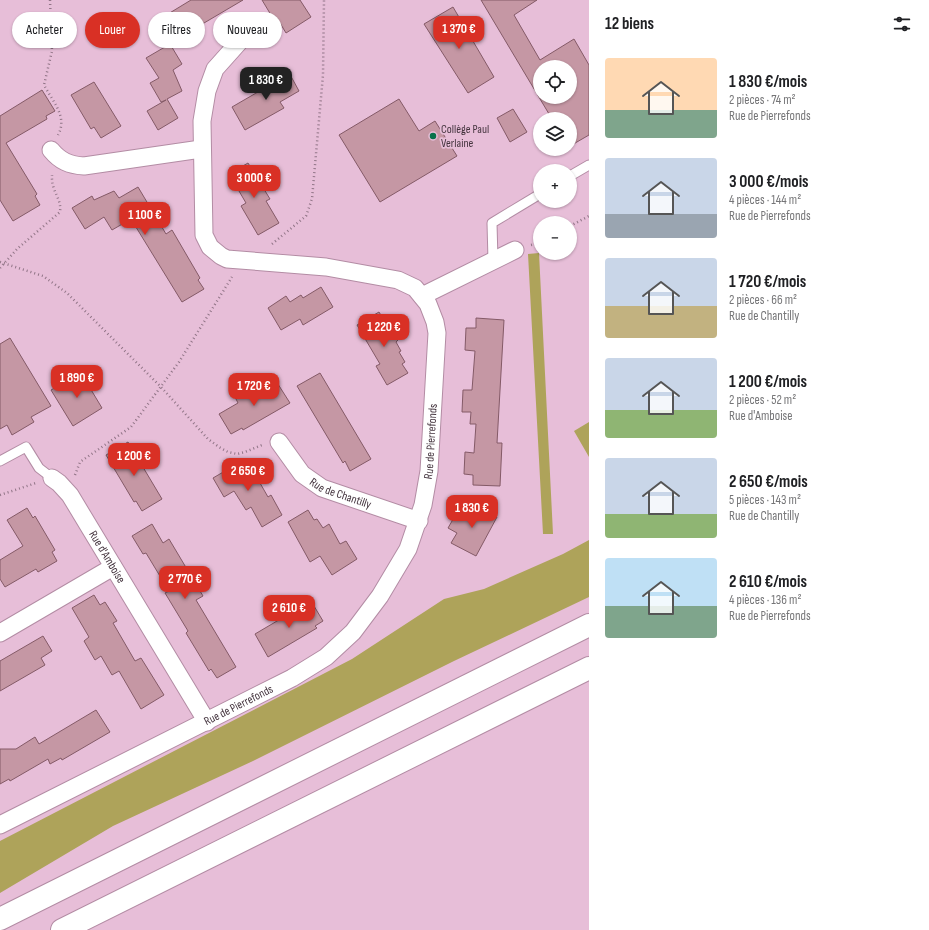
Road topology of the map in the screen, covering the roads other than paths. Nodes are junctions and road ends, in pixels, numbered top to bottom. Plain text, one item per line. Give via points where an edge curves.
1 (233, 48) edge
2 (201, 149) junction
3 (56, 155) road end
4 (589, 165) edge
5 (577, 172) edge
6 (533, 198) edge
7 (522, 248) road end
8 (492, 260) junction
9 (422, 296) junction
10 (279, 442) road end
11 (0, 462) edge
12 (52, 478) joint
13 (418, 521) junction
14 (113, 567) junction
15 (589, 625) edge
16 (0, 633) edge
17 (589, 668) edge
18 (207, 722) junction
19 (0, 826) edge
20 (208, 857) junction
21 (0, 919) edge
22 (62, 930) edge
23 (92, 930) edge

1 - 2 street, Rue de Pierrefonds via 211,78 204,106
2 - 3 street via 93,166 74,166
2 - 9 street, Rue de Pierrefonds via 203,227 206,242 221,256 235,260 326,267 387,277 407,283
4 - 5 lane
6 - 8 lane via 492,223
7 - 8 street
8 - 9 street
9 - 13 street, Rue de Pierrefonds via 432,313 437,333 429,471
10 - 13 street, Rue de Chantilly via 302,474 322,488
11 - 12 lane via 26,447 39,468
12 - 14 street, Rue d'Amboise via 70,495
13 - 18 street, Rue de Pierrefonds via 408,549 393,577 364,618 340,645 292,678
14 - 16 street
14 - 18 street, Rue d'Amboise
15 - 21 highway
17 - 20 highway
18 - 19 street, Rue de Pierrefonds
20 - 22 highway
20 - 23 highway

